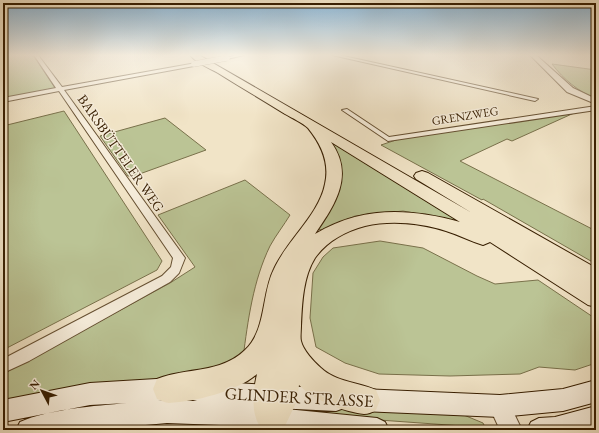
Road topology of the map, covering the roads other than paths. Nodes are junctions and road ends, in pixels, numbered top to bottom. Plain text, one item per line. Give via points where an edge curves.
1 (50, 75) edge
2 (122, 75) edge
3 (224, 75) edge
4 (243, 75) edge
5 (426, 75) edge
6 (554, 75) edge
7 (60, 89) junction
8 (535, 99) dead end
9 (3, 100) edge
10 (596, 102) edge
11 (596, 108) edge
12 (345, 110) dead end
13 (310, 122) junction
14 (551, 270) junction
15 (596, 278) edge
16 (596, 298) edge
17 (273, 319) junction
18 (288, 344) junction
19 (3, 366) edge
20 (167, 389) junction
21 (596, 391) edge
22 (366, 400) junction
23 (274, 404) junction
24 (500, 406) junction
25 (3, 411) edge
26 (596, 418) edge
27 (28, 430) edge
28 (377, 430) edge
29 (511, 430) edge
30 (550, 430) edge

1 - 7 street, BARSBÜTTELER WEG
2 - 7 street
3 - 13 highway
4 - 15 highway
5 - 8 street
6 - 10 street via 570,90
7 - 9 street
7 - 19 street, BARSBÜTTELER WEG via 179,258 177,269 166,279
11 - 12 street, GRENZWEG via 388,139
13 - 14 highway
13 - 17 highway via 331,153 335,168 334,183 328,199 294,249 284,269
14 - 16 highway
14 - 18 highway via 475,234 435,222 398,217 355,223 324,236 302,261 293,290
17 - 20 highway via 262,348 242,368 214,381
17 - 23 highway via 271,368
18 - 22 highway via 308,375 323,387 339,394
18 - 23 highway
20 - 23 main road, GLINDER STRASSE
20 - 25 main road, GLINDER STRASSE via 90,394
21 - 24 main road, GLINDER STRASSE via 563,400
22 - 23 main road, GLINDER STRASSE
22 - 24 main road, GLINDER STRASSE
23 - 27 main road, GLINDER STRASSE via 242,416 146,413 80,419
23 - 28 main road, GLINDER STRASSE
24 - 29 street
26 - 30 main road

